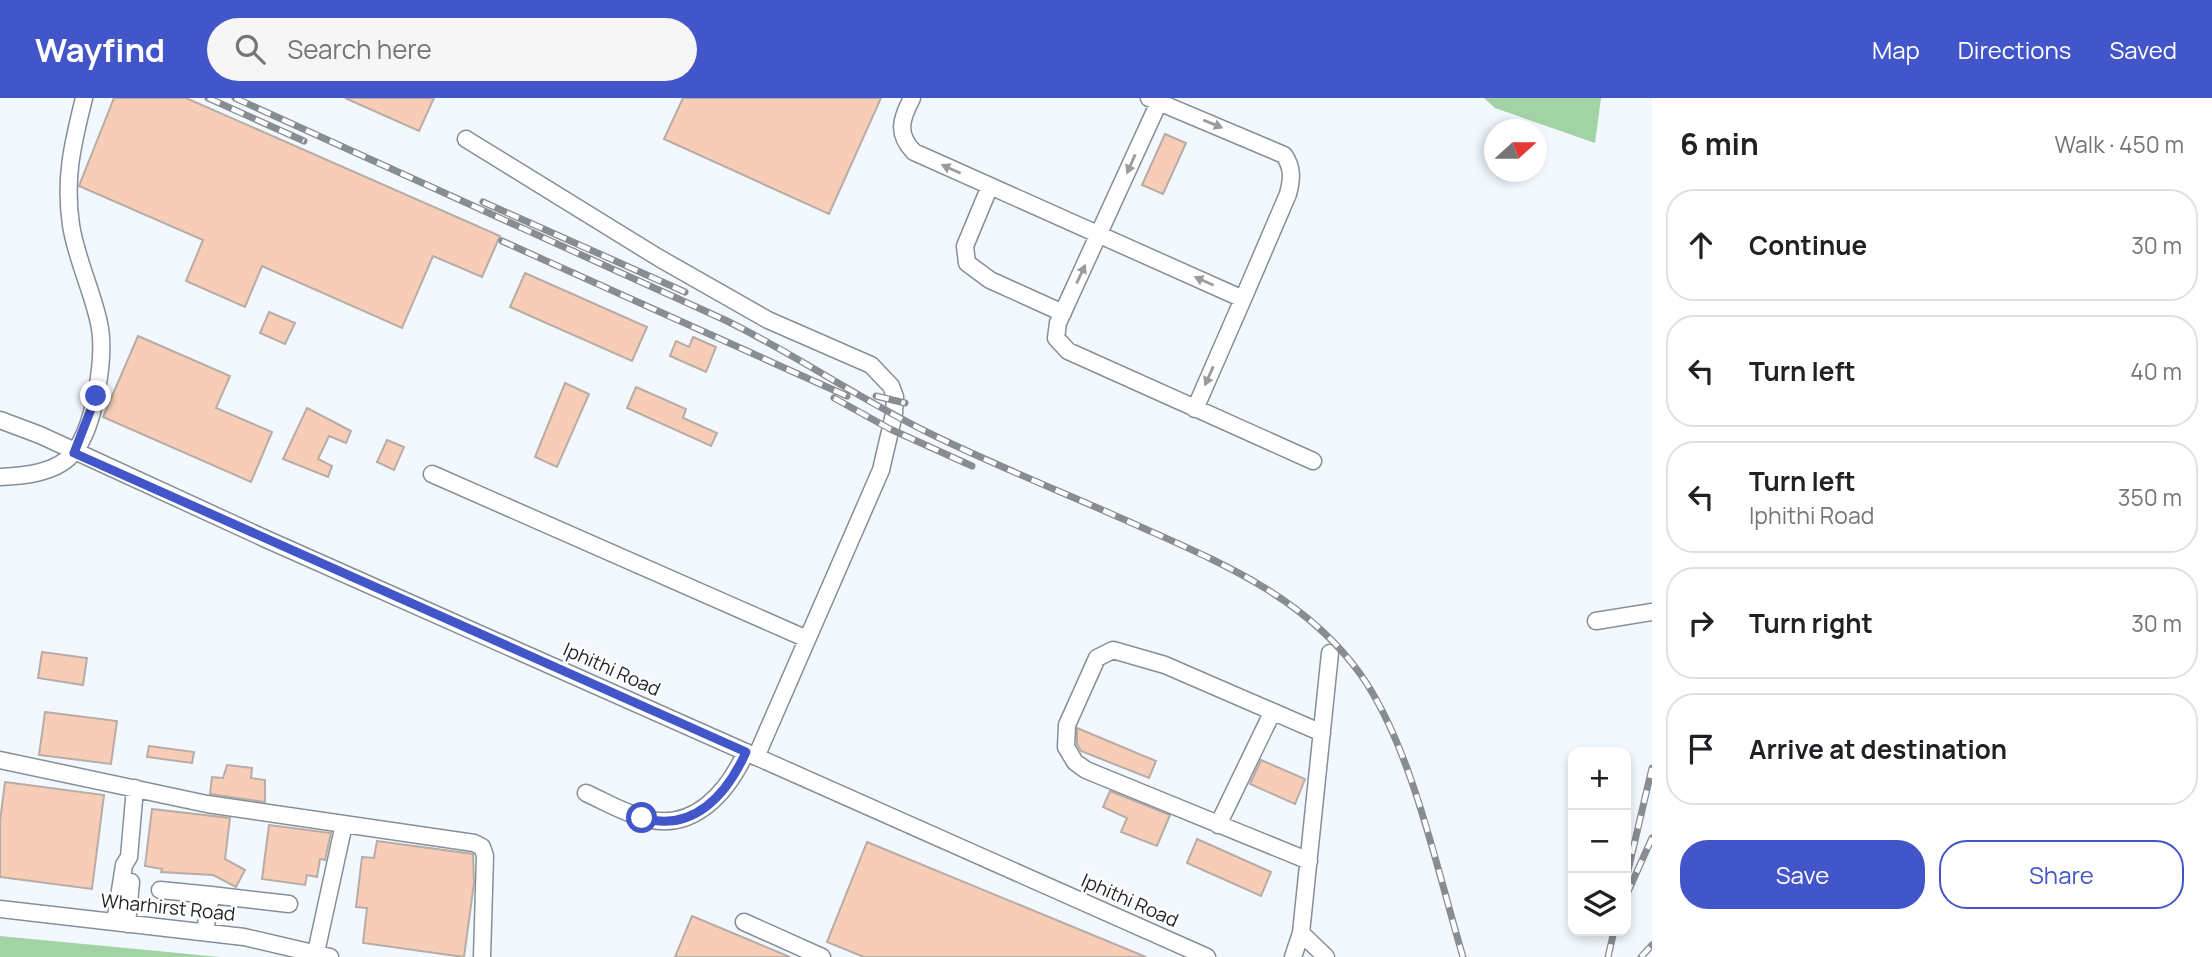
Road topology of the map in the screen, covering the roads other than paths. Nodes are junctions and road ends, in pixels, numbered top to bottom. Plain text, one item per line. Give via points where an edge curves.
1 (84, 98) edge
2 (912, 98) edge
3 (1154, 100) edge
4 (466, 139) dead end
5 (990, 186) junction
6 (1099, 234) junction
7 (1243, 299) junction
8 (1063, 313) junction
9 (1195, 409) junction
10 (0, 420) edge
11 (74, 453) junction
12 (1314, 461) dead end
13 (432, 474) dead end
14 (0, 477) edge
15 (1652, 612) edge
16 (1596, 621) dead end
17 (807, 639) junction
18 (1330, 653) dead end
19 (1272, 713) junction
20 (1322, 733) junction
21 (751, 754) junction
22 (0, 760) edge
23 (135, 788) junction
24 (586, 793) dead end
25 (344, 824) junction
26 (1218, 825) junction
27 (1308, 861) junction
28 (160, 890) dead end
29 (211, 895) junction
30 (289, 904) dead end
31 (0, 909) edge
32 (744, 922) dead end
33 (121, 923) junction
34 (205, 932) junction
35 (1301, 933) junction
36 (320, 956) edge
37 (482, 957) edge
38 (822, 957) edge
39 (1207, 957) edge
40 (1293, 957) edge
41 (1326, 957) edge

1 - 11 lane via 68,165 68,195 103,353 96,396
5 -> 2 lane via 906,145 902,121
3 -> 6 lane
3 -> 7 lane via 1272,149 1287,160 1292,176 1288,194
4 - 17 lane via 768,320 871,365 884,376 895,407 881,470
5 - 6 lane
5 - 8 lane via 965,246 967,263 990,280
7 -> 6 lane
8 -> 6 lane
7 -> 9 lane
8 - 9 lane via 1056,329 1060,346
9 - 12 lane
10 - 11 lane, Iphithi Road
11 - 14 lane via 49,469
11 - 21 lane, Iphithi Road
13 - 17 lane
15 - 16 lane
17 - 21 lane
18 - 20 lane
19 - 20 lane
19 - 26 lane
19 - 26 lane via 1129,653 1113,650 1097,658 1067,725 1069,755 1086,770
20 - 27 lane
21 - 24 lane via 713,802 673,819 642,818
21 - 39 lane, Iphithi Road
22 - 23 lane
23 - 25 lane via 230,808
23 - 33 lane
25 - 36 lane
25 - 37 lane via 482,847 486,872
26 - 27 lane
27 - 35 lane
28 - 29 lane
29 - 30 lane
29 - 34 lane
31 - 33 lane, Wharhirst Road
32 - 38 lane
33 - 34 lane, Wharhirst Road
34 - 36 lane, Wharhirst Road
35 - 40 lane
35 - 41 lane

